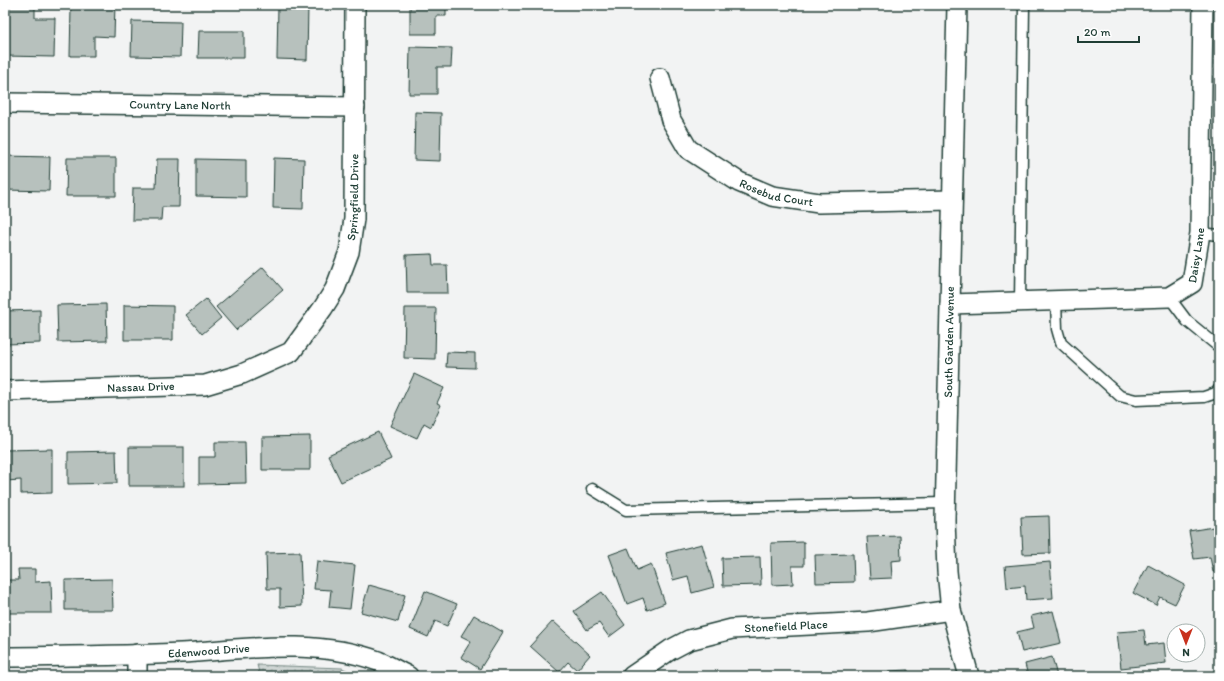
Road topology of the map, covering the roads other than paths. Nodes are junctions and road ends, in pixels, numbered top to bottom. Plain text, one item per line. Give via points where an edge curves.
1 (356, 5) edge
2 (957, 5) edge
3 (1024, 5) edge
4 (1203, 5) edge
5 (660, 78) dead end
6 (5, 103) edge
7 (355, 107) junction
8 (952, 200) junction
9 (1200, 234) junction
10 (1219, 235) edge
11 (1169, 297) junction
12 (1056, 301) junction
13 (1020, 302) junction
14 (950, 304) junction
15 (1219, 347) edge
16 (272, 360) joint
17 (1219, 389) edge
18 (5, 391) edge
19 (592, 489) dead end
20 (945, 503) junction
21 (951, 610) junction
22 (137, 654) junction
23 (5, 657) edge
24 (137, 676) edge
25 (408, 676) edge
26 (632, 676) edge
27 (969, 676) edge

1 - 7 street, Springfield Drive
2 - 8 street, South Garden Avenue
3 - 13 lane
4 - 9 street, Daisy Lane
5 - 8 street, Rosebud Court via 671,120 688,149 739,182 772,196 819,203
6 - 7 street, Country Lane North
7 - 16 street, Springfield Drive via 354,219 348,252 335,289 323,308 291,352
8 - 14 street, South Garden Avenue
9 - 10 lane
9 - 11 street, Daisy Lane via 1192,283
11 - 12 street, Daisy Lane
11 - 15 lane via 1187,321
12 - 13 street, Daisy Lane
12 - 17 lane via 1057,329 1061,343 1120,396 1136,400 1204,397 1216,393
13 - 14 street, Daisy Lane
14 - 20 street, South Garden Avenue
16 - 18 street, Nassau Drive via 242,374 205,385
19 - 20 lane via 626,510
20 - 21 street, South Garden Avenue
21 - 26 street, Stonefield Place via 868,622 732,629 689,640
21 - 27 street, South Garden Avenue
22 - 23 street, Edenwood Drive
22 - 24 street
22 - 25 street, Edenwood Drive via 303,647 338,650 378,661

